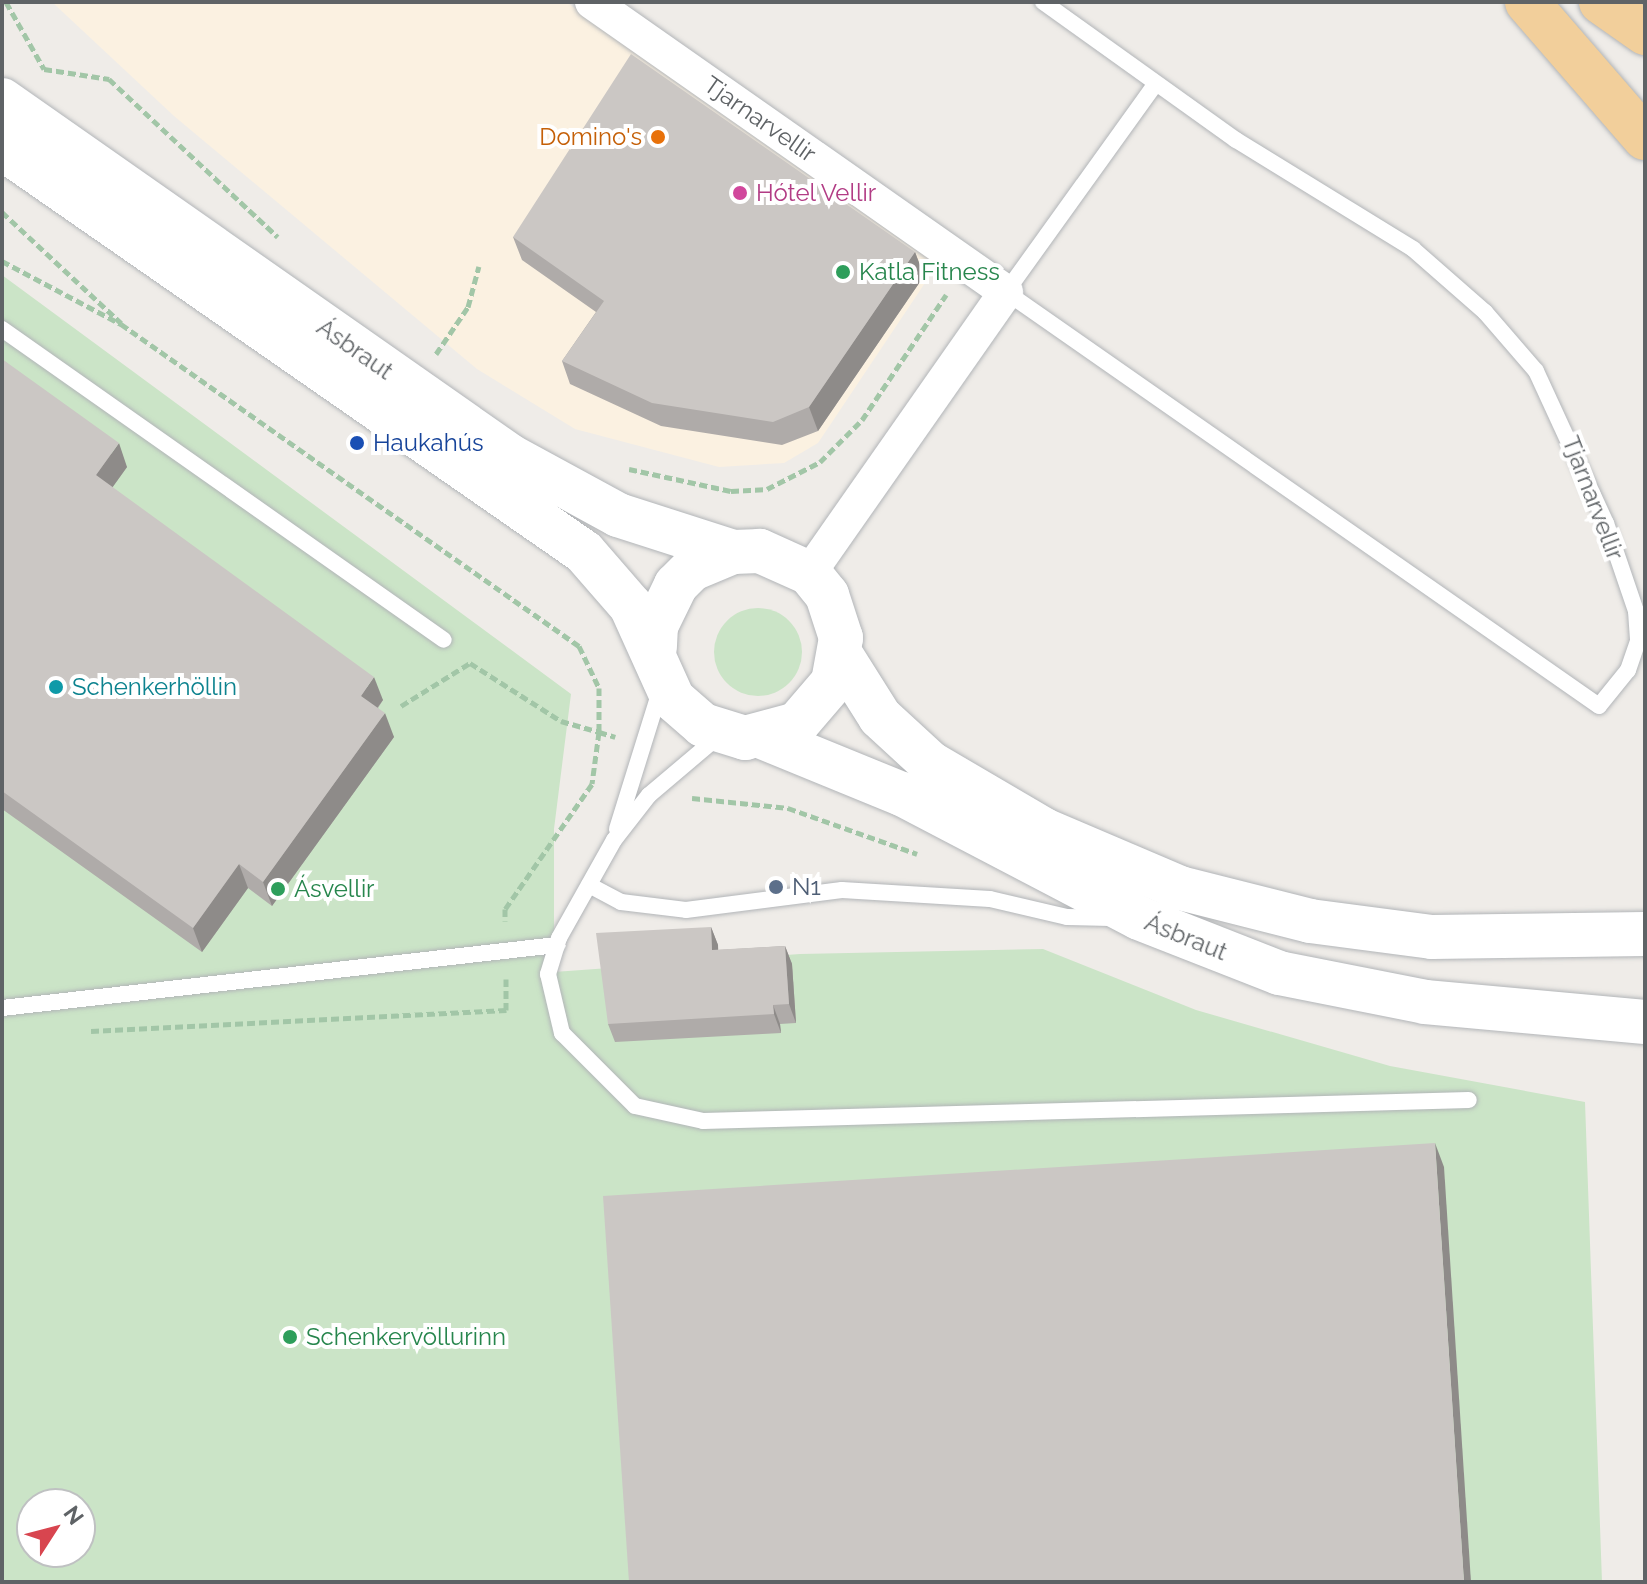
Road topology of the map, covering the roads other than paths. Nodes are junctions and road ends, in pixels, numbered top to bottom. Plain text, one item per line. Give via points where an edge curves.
1 (592, 2) edge
2 (1043, 2) edge
3 (1527, 2) edge
4 (1601, 2) edge
5 (1645, 33) edge
6 (1155, 85) junction
7 (2, 100) edge
8 (1645, 138) edge
9 (2, 148) edge
10 (1006, 292) junction
11 (2, 329) edge
12 (733, 552) junction
13 (809, 573) junction
14 (444, 640) dead end
15 (841, 655) junction
16 (659, 665) junction
17 (742, 735) junction
18 (614, 840) junction
19 (589, 885) junction
20 (1139, 918) junction
21 (1645, 934) edge
22 (557, 945) junction
23 (2, 1008) edge
24 (1645, 1022) edge
25 (1469, 1100) dead end

1 - 10 street, Tjarnarvellir
2 - 6 lane, Tjarnarvellir
3 - 8 highway
4 - 5 highway
6 - 10 lane
6 - 10 lane, Tjarnarvellir via 1413,249 1485,312 1536,371 1600,509 1636,611 1638,641 1628,670 1599,706
7 - 12 street, Ásbraut via 510,456 618,515
9 - 16 street, Ásbraut via 584,552 631,606
10 - 13 street
11 - 14 lane
12 - 13 street via 760,551
12 - 16 street via 692,569 676,585
13 - 15 street via 839,621
15 - 17 street via 820,704 797,724
15 - 21 street, Ásbraut via 880,717 930,763 1044,830 1180,888 1310,921 1432,937
16 - 17 street via 686,714
16 - 18 lane
17 - 18 lane via 649,795
17 - 20 street, Ásbraut via 902,794
18 - 19 lane
19 - 20 lane via 621,902 686,910 842,890 990,899 1067,917
19 - 22 lane
20 - 24 street, Ásbraut via 1279,973 1354,990
22 - 23 lane
22 - 25 lane via 548,974 552,1003 585,1061 635,1106 703,1121

